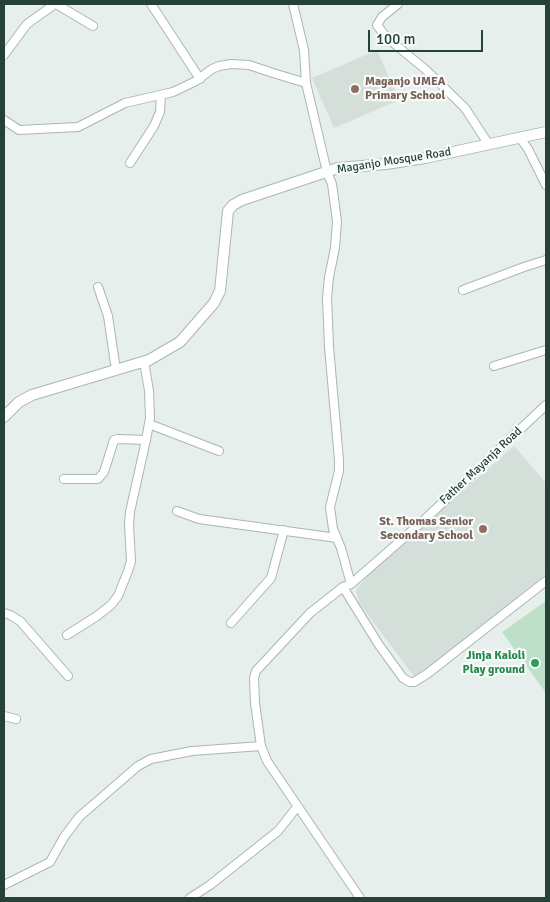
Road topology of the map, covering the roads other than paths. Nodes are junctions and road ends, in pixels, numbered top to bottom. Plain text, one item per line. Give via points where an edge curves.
1 (55, 4) edge
2 (151, 4) edge
3 (293, 4) edge
4 (398, 4) edge
5 (93, 26) dead end
6 (4, 55) edge
7 (200, 79) junction
8 (306, 82) junction
9 (161, 95) junction
10 (4, 120) edge
11 (546, 132) edge
12 (520, 138) junction
13 (489, 145) junction
14 (130, 163) dead end
15 (326, 172) junction
16 (546, 185) edge
17 (546, 260) edge
18 (98, 287) dead end
19 (463, 290) dead end
20 (546, 350) edge
21 (144, 361) junction
22 (494, 366) dead end
23 (116, 370) junction
24 (546, 405) edge
25 (4, 417) edge
26 (149, 424) junction
27 (146, 440) junction
28 (218, 451) dead end
29 (64, 478) dead end
30 (176, 511) dead end
31 (284, 530) junction
32 (337, 538) junction
33 (546, 581) edge
34 (347, 585) junction
35 (4, 613) edge
36 (231, 623) dead end
37 (66, 635) dead end
38 (68, 676) dead end
39 (4, 716) edge
40 (16, 720) dead end
41 (261, 746) junction
42 (297, 807) junction
43 (4, 885) edge
44 (190, 898) edge
45 (360, 898) edge

1 - 5 street
1 - 6 street via 27,24
2 - 7 street
3 - 8 street via 304,50
4 - 13 street via 382,17 377,26 465,108
7 - 8 street via 212,69 231,64 249,65
7 - 9 street
8 - 15 street
9 - 10 street via 125,103 85,124 69,128 19,130
9 - 14 street via 160,112 154,126
11 - 12 street, Maganjo Mosque Road
12 - 13 street, Maganjo Mosque Road
12 - 16 street
13 - 15 street, Maganjo Mosque Road
15 - 21 street, Maganjo Mosque Road via 242,200 228,211 220,291 214,303 180,342
15 - 32 street via 332,184 337,221 327,298 339,460 330,507
17 - 19 street
18 - 23 street via 108,316
20 - 22 street
21 - 23 street, Maganjo Mosque Road
21 - 26 street via 149,391
23 - 25 street, Maganjo Mosque Road via 32,395 19,402
24 - 34 street, Father Mayanja Road via 422,522
26 - 27 street
26 - 28 street
27 - 29 street via 114,440 104,472 98,479
27 - 37 street via 130,512 131,561 124,582 111,605
30 - 31 street via 199,520
31 - 32 street
31 - 36 street via 271,578
32 - 34 street via 344,556
33 - 34 street via 414,682 403,678 380,645
34 - 41 street, Father Mayanja Road via 310,612 256,671 254,687
35 - 38 street via 20,621
39 - 40 street
41 - 42 street, Father Mayanja Road
41 - 43 street via 192,751 151,759 138,766 79,818 50,862
42 - 44 street via 278,831
42 - 45 street, Father Mayanja Road

